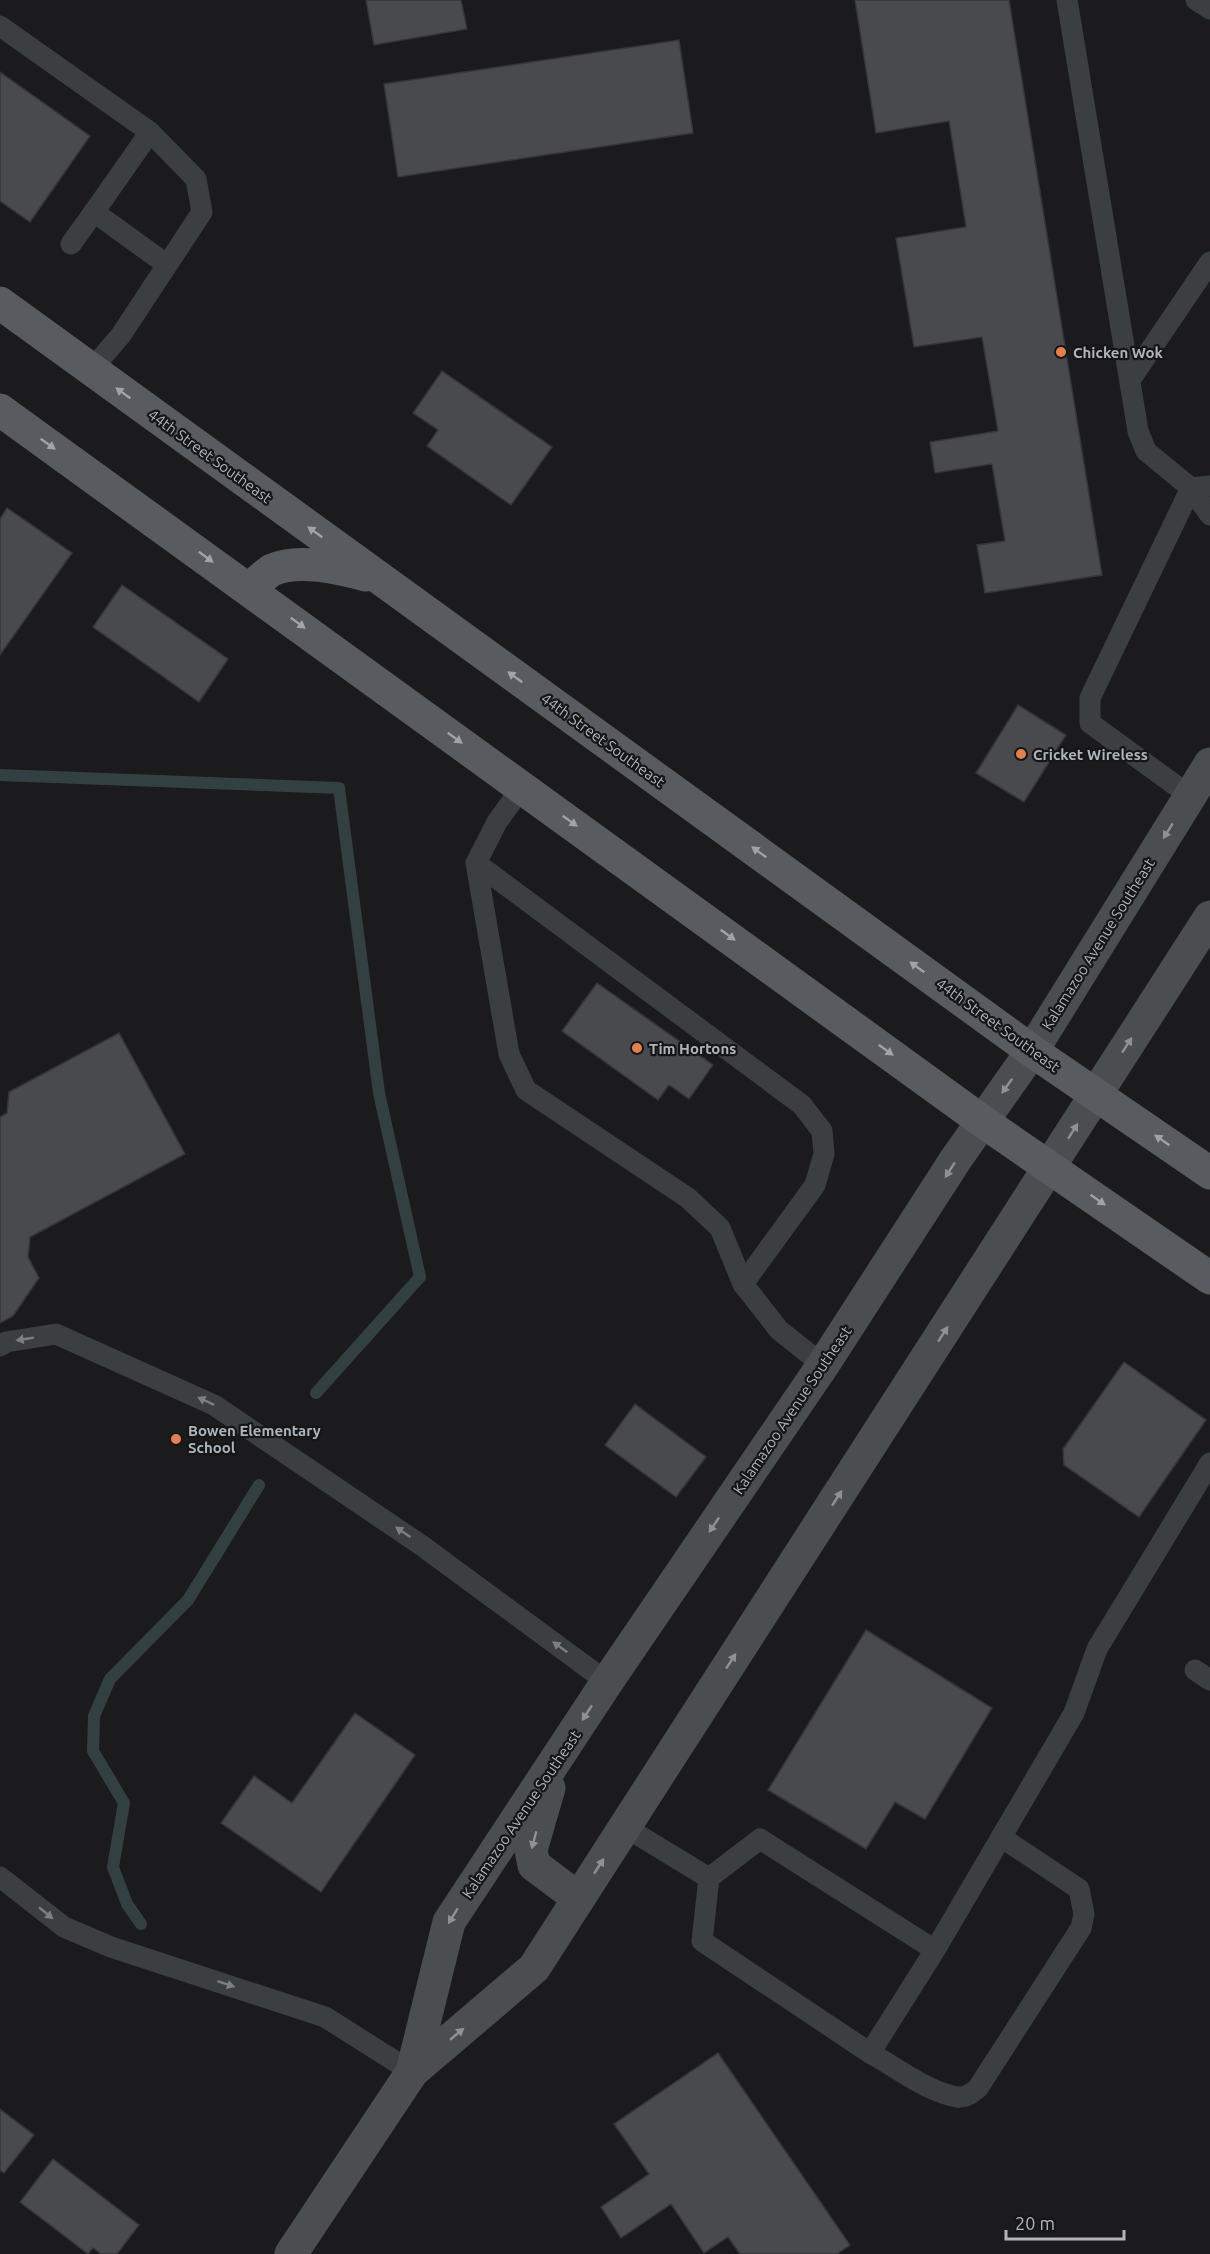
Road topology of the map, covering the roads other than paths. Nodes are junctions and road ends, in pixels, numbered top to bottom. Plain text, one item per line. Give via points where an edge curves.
1 (1067, 0) edge
2 (1197, 0) edge
3 (1210, 9) edge
4 (0, 26) edge
5 (150, 132) junction
6 (94, 212) junction
7 (71, 244) dead end
8 (1210, 262) edge
9 (166, 264) junction
10 (0, 303) edge
11 (91, 370) junction
12 (1130, 380) junction
13 (0, 410) edge
14 (1201, 487) edge
15 (1210, 515) edge
16 (379, 579) junction
17 (250, 588) junction
18 (1210, 764) edge
19 (523, 786) junction
20 (1190, 796) junction
21 (476, 863) junction
22 (1210, 917) edge
23 (1032, 1051) junction
24 (1095, 1095) junction
25 (982, 1121) junction
26 (1050, 1168) junction
27 (1210, 1173) edge
28 (1210, 1278) edge
29 (743, 1284) junction
30 (0, 1346) edge
31 (823, 1365) junction
32 (1210, 1463) edge
33 (607, 1682) junction
34 (567, 1745) junction
35 (625, 1827) junction
36 (1001, 1838) junction
37 (0, 1876) edge
38 (709, 1878) junction
39 (578, 1898) junction
40 (935, 1950) junction
41 (870, 2053) junction
42 (412, 2072) junction
43 (291, 2254) edge

1 - 12 lane
2 - 3 lane
4 - 5 lane
5 - 6 lane
5 - 9 lane via 196,179 202,212
6 - 7 lane
6 - 9 lane
8 - 12 lane
9 - 11 lane via 121,334
10 - 11 main road, 44th Street Southeast
16 -> 11 main road, 44th Street Southeast
12 - 14 lane via 1138,431 1146,452
13 -> 17 main road
14 - 15 lane
14 - 20 lane via 1090,699 1090,723
16 - 17 main road via 329,566 308,565 273,570
23 -> 16 main road, 44th Street Southeast
17 -> 19 main road
18 - 20 main road, Kalamazoo Avenue Southeast
19 - 21 lane via 497,822
19 -> 25 main road
20 -> 23 main road, Kalamazoo Avenue Southeast
21 - 29 lane via 509,1054 526,1090 688,1198 720,1228
21 - 29 lane via 802,1105 822,1131 824,1154 814,1185
24 -> 22 main road, Kalamazoo Avenue Southeast
23 - 24 main road, 44th Street Southeast
23 -> 25 main road, Kalamazoo Avenue Southeast
26 -> 24 main road, Kalamazoo Avenue Southeast
27 -> 24 main road, 44th Street Southeast
25 - 26 main road
25 -> 31 main road, Kalamazoo Avenue Southeast
26 -> 28 main road
35 -> 26 main road, Kalamazoo Avenue Southeast
29 - 31 lane via 779,1330
33 -> 30 lane via 421,1545 214,1405 56,1334
31 -> 33 main road, Kalamazoo Avenue Southeast
32 - 36 lane via 1097,1649 1074,1713
33 -> 34 main road, Kalamazoo Avenue Southeast
34 -> 39 main road via 546,1795 531,1850 534,1865
34 -> 42 main road, Kalamazoo Avenue Southeast via 449,1922
35 - 38 lane
39 -> 35 main road, Kalamazoo Avenue Southeast
36 - 40 lane
36 - 41 lane via 1079,1889 1084,1914 1082,1928 978,2088 969,2095 945,2093
37 -> 42 lane via 64,1927 111,1947 325,2017
38 - 40 lane via 760,1839
38 - 41 lane via 702,1941
42 -> 39 main road, Kalamazoo Avenue Southeast via 530,1974
40 - 41 lane
42 - 43 main road, Kalamazoo Avenue Southeast

